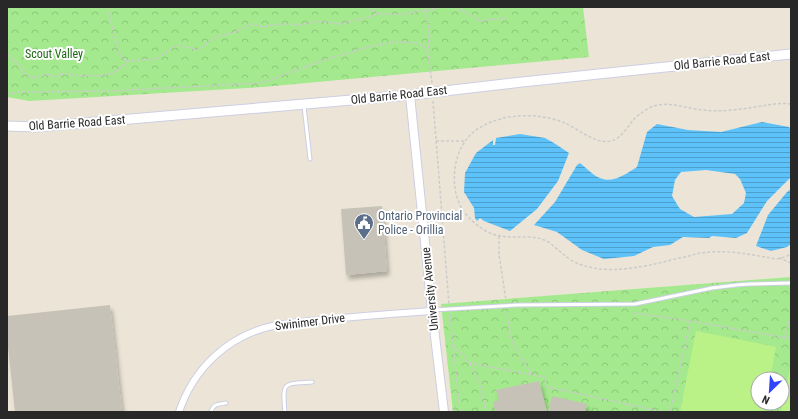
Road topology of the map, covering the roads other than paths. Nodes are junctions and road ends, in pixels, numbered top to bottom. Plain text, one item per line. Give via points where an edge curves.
1 (791, 54) edge
2 (410, 95) junction
3 (304, 104) junction
4 (7, 126) edge
5 (310, 158) dead end
6 (791, 283) edge
7 (432, 311) junction
8 (312, 382) dead end
9 (226, 403) dead end
10 (179, 412) edge
11 (211, 412) edge
12 (285, 412) edge
13 (444, 412) edge

1 - 2 main road, Old Barrie Road East
2 - 3 main road, Old Barrie Road East
2 - 7 street, University Avenue
3 - 4 main road, Old Barrie Road East via 37,127
3 - 5 lane
6 - 7 lane via 712,288 635,304 517,305
7 - 10 street, Swinimer Drive via 277,325 249,334 231,343 208,362 188,390
7 - 13 street, University Avenue
8 - 12 lane via 286,386
9 - 11 lane via 216,405

